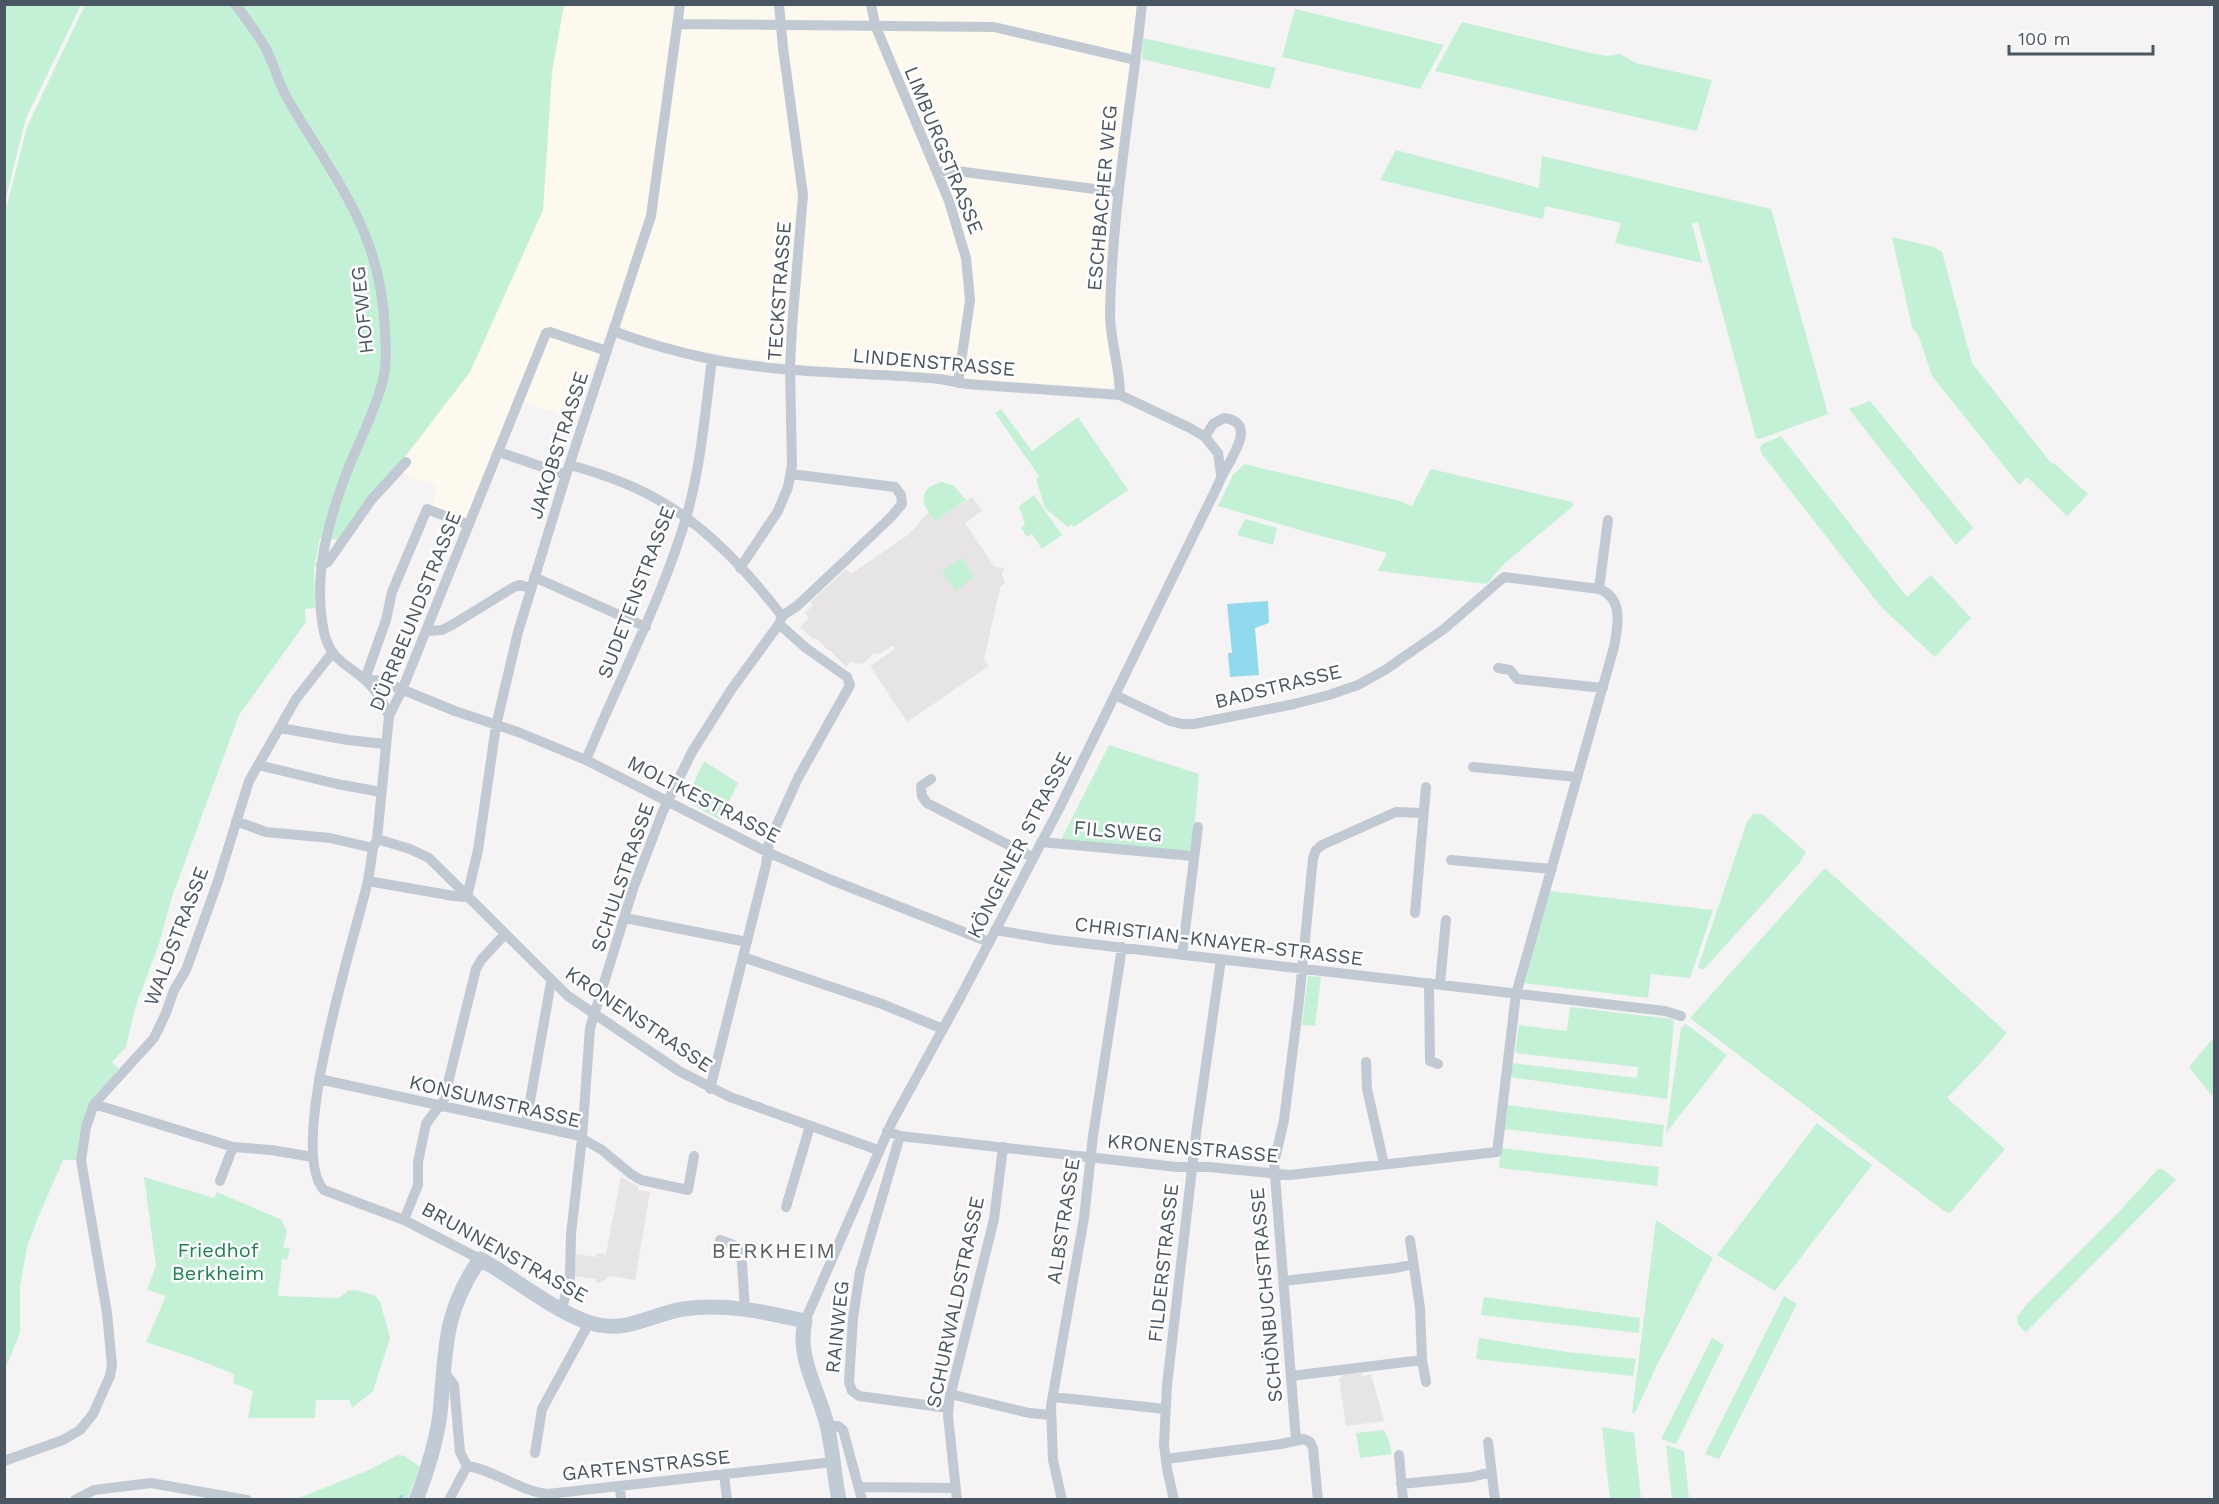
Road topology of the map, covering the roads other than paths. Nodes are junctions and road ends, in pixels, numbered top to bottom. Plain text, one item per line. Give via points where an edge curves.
1 (235, 4) edge
2 (681, 4) edge
3 (779, 4) edge
4 (872, 4) edge
5 (1142, 4) edge
6 (678, 24) junction
7 (780, 25) junction
8 (875, 26) junction
9 (1135, 60) junction
10 (937, 173) junction
11 (1118, 192) junction
12 (613, 331) junction
13 (607, 351) junction
14 (712, 359) junction
15 (790, 368) junction
16 (958, 383) junction
17 (1120, 395) junction
18 (1205, 437) junction
19 (499, 452) junction
20 (406, 462) dead end
21 (568, 470) junction
22 (791, 474) junction
23 (1221, 474) junction
24 (686, 519) junction
25 (1608, 520) dead end
26 (469, 525) junction
27 (321, 565) junction
28 (740, 568) junction
29 (533, 583) junction
30 (1599, 588) junction
31 (780, 620) junction
32 (646, 627) junction
33 (426, 631) junction
34 (332, 653) junction
35 (1498, 668) dead end
36 (365, 679) junction
37 (1603, 688) junction
38 (402, 690) junction
39 (1115, 695) junction
40 (389, 716) junction
41 (496, 726) junction
42 (280, 728) junction
43 (385, 744) junction
44 (586, 760) junction
45 (258, 765) junction
46 (1473, 767) dead end
47 (1577, 777) junction
48 (931, 779) dead end
49 (1426, 787) dead end
50 (381, 792) junction
51 (668, 801) junction
52 (1423, 813) junction
53 (237, 821) junction
54 (1198, 827) dead end
55 (1041, 842) junction
56 (375, 844) junction
57 (768, 852) junction
58 (1193, 856) junction
59 (1032, 857) junction
60 (1450, 860) dead end
61 (1552, 869) junction
62 (368, 881) junction
63 (467, 897) junction
64 (1415, 914) dead end
65 (625, 918) junction
66 (1446, 920) dead end
67 (995, 930) junction
68 (505, 934) junction
69 (747, 942) junction
70 (989, 942) junction
71 (1122, 947) junction
72 (1182, 955) junction
73 (743, 957) junction
74 (1221, 959) junction
75 (1303, 969) junction
76 (551, 982) junction
77 (1434, 984) junction
78 (1516, 994) junction
79 (594, 1015) junction
80 (1681, 1016) dead end
81 (943, 1029) junction
82 (1366, 1062) dead end
83 (1438, 1064) dead end
84 (319, 1079) junction
85 (710, 1089) junction
86 (94, 1104) junction
87 (440, 1106) junction
88 (526, 1124) junction
89 (810, 1126) junction
90 (887, 1131) junction
91 (900, 1136) junction
92 (582, 1138) junction
93 (233, 1147) junction
94 (1003, 1147) junction
95 (878, 1150) junction
96 (313, 1156) junction
97 (694, 1156) dead end
98 (1091, 1157) junction
99 (1384, 1164) junction
100 (1192, 1167) junction
101 (1275, 1174) junction
102 (220, 1181) dead end
103 (320, 1187) joint
104 (786, 1207) dead end
105 (404, 1220) junction
106 (720, 1240) dead end
107 (1410, 1240) dead end
108 (480, 1259) junction
109 (1413, 1264) junction
110 (1284, 1281) junction
111 (562, 1309) junction
112 (745, 1310) junction
113 (805, 1321) junction
114 (589, 1323) junction
115 (1422, 1360) junction
116 (443, 1370) junction
117 (1291, 1376) junction
118 (1426, 1382) dead end
119 (950, 1394) junction
120 (1053, 1397) junction
121 (948, 1408) junction
122 (1165, 1409) junction
123 (1050, 1415) junction
124 (828, 1426) junction
125 (1296, 1440) junction
126 (1488, 1442) dead end
127 (535, 1453) dead end
128 (1399, 1455) dead end
129 (1166, 1459) junction
130 (4, 1461) edge
131 (833, 1462) junction
132 (467, 1466) junction
133 (1491, 1472) junction
134 (724, 1474) junction
135 (1401, 1484) junction
136 (620, 1486) junction
137 (859, 1486) junction
138 (956, 1488) junction
139 (537, 1496) edge
140 (75, 1500) edge
141 (247, 1500) edge
142 (416, 1500) edge
143 (449, 1500) edge
144 (621, 1500) edge
145 (727, 1500) edge
146 (839, 1500) edge
147 (862, 1500) edge
148 (957, 1500) edge
149 (1062, 1500) edge
150 (1174, 1500) edge
151 (1318, 1500) edge
152 (1403, 1500) edge
153 (1495, 1500) edge

1 - 27 street, HOFWEG via 264,45 286,96 350,200 373,251 382,292 385,374 341,489
2 - 6 street, JAKOBSTRASSE
3 - 7 street, TECKSTRASSE
4 - 8 street, LIMBURGSTRASSE
5 - 9 street, ESCHBACHER WEG
6 - 7 street
6 - 12 street, JAKOBSTRASSE via 653,206
7 - 8 street
7 - 15 street, TECKSTRASSE via 803,195
8 - 9 street via 994,27
8 - 10 street, LIMBURGSTRASSE
9 - 11 street, ESCHBACHER WEG
10 - 11 street via 949,170
10 - 16 street, LIMBURGSTRASSE via 963,245 970,288
11 - 17 street, ESCHBACHER WEG via 1110,319
12 - 13 street, JAKOBSTRASSE
12 - 14 street, LINDENSTRASSE
13 - 19 street, DÜRRBEUNDSTRASSE via 547,332
13 - 21 street, JAKOBSTRASSE
14 - 15 street, LINDENSTRASSE
14 - 24 street, SUDETENSTRASSE via 700,460
15 - 16 street, LINDENSTRASSE
15 - 22 street, TECKSTRASSE
16 - 17 street, LINDENSTRASSE
17 - 18 street, LINDENSTRASSE
18 - 23 street via 1218,453
18 - 23 street, KÖNGENER STRASSE via 1212,424 1224,418 1232,419 1240,427 1239,446
19 - 21 street
19 - 26 street, DÜRRBEUNDSTRASSE
20 - 27 street via 372,500 327,563
21 - 24 street via 606,476 666,504
21 - 29 street, JAKOBSTRASSE
22 - 28 street, TECKSTRASSE via 778,511
22 - 31 street, SCHULSTRASSE via 895,488 902,501 891,517
23 - 39 street, KÖNGENER STRASSE
24 - 28 street
24 - 32 street, SUDETENSTRASSE
25 - 30 street
26 - 33 street, DÜRRBEUNDSTRASSE
26 - 36 street via 427,509 392,592
27 - 34 street, HOFWEG via 323,626
28 - 31 street
29 - 32 street
29 - 33 street via 514,587 452,626
29 - 41 street, JAKOBSTRASSE
30 - 37 street via 1616,602 1618,614
30 - 39 street, BADSTRASSE via 1504,577 1444,629 1385,670 1344,690 1294,704 1182,724
31 - 51 street, SCHULSTRASSE via 717,711
31 - 57 street via 806,648 850,682 798,778
32 - 44 street, SUDETENSTRASSE
33 - 38 street, DÜRRBEUNDSTRASSE
34 - 36 street
34 - 42 street, WALDSTRASSE via 296,699
35 - 37 street via 1508,669 1517,679
36 - 38 street, MOLTKESTRASSE
36 - 40 street via 380,696
37 - 47 street
38 - 40 street, DÜRRBEUNDSTRASSE
38 - 41 street, MOLTKESTRASSE
39 - 55 street, KÖNGENER STRASSE
40 - 43 street, DÜRRBEUNDSTRASSE
41 - 44 street, MOLTKESTRASSE
41 - 63 street, JAKOBSTRASSE via 480,842
42 - 43 street
42 - 45 street, WALDSTRASSE
43 - 50 street, DÜRRBEUNDSTRASSE
44 - 51 street, MOLTKESTRASSE
45 - 50 street
45 - 53 street, WALDSTRASSE via 247,785
46 - 47 street
47 - 61 street
48 - 59 street via 921,788 930,805
49 - 52 street
50 - 56 street, DÜRRBEUNDSTRASSE
51 - 57 street, MOLTKESTRASSE
51 - 65 street, SCHULSTRASSE via 643,860
52 - 64 street
52 - 75 street, SCHÖNBUCHSTRASSE via 1396,812 1316,850
53 - 56 street, KRONENSTRASSE via 267,832
53 - 86 street, WALDSTRASSE via 200,935 156,1033
54 - 58 street
55 - 58 street, FILSWEG
55 - 59 street, KÖNGENER STRASSE
56 - 62 street, DÜRRBEUNDSTRASSE
56 - 63 street, KRONENSTRASSE via 410,849 429,858
57 - 69 street
57 - 70 street, MOLTKESTRASSE
58 - 72 street
59 - 67 street, KÖNGENER STRASSE
60 - 61 street
61 - 78 street
62 - 63 street
62 - 84 street, DÜRRBEUNDSTRASSE
63 - 68 street, KRONENSTRASSE
65 - 69 street
65 - 79 street, SCHULSTRASSE
66 - 77 street
67 - 70 street, KÖNGENER STRASSE
67 - 71 street, CHRISTIAN-KNAYER-STRASSE
68 - 76 street, KRONENSTRASSE
68 - 87 street via 476,969
69 - 73 street
70 - 81 street, KÖNGENER STRASSE
71 - 72 street, CHRISTIAN-KNAYER-STRASSE
71 - 98 street, ALBSTRASSE
72 - 74 street, CHRISTIAN-KNAYER-STRASSE
73 - 81 street
73 - 85 street
74 - 75 street, CHRISTIAN-KNAYER-STRASSE
74 - 100 street, FILDERSTRASSE
75 - 77 street, CHRISTIAN-KNAYER-STRASSE
75 - 101 street, SCHÖNBUCHSTRASSE
76 - 79 street, KRONENSTRASSE
76 - 88 street
77 - 78 street, CHRISTIAN-KNAYER-STRASSE
77 - 83 street via 1430,1061
78 - 80 street, CHRISTIAN-KNAYER-STRASSE
78 - 99 street, KRONENSTRASSE via 1497,1152
79 - 85 street, KRONENSTRASSE
79 - 92 street, SCHULSTRASSE
81 - 90 street, KÖNGENER STRASSE
82 - 99 street via 1367,1089
84 - 87 street, KONSUMSTRASSE
84 - 96 street, DÜRRBEUNDSTRASSE
85 - 89 street, KRONENSTRASSE
86 - 93 street
86 - 130 street, WALDSTRASSE via 81,1160 106,1307 110,1376 93,1414 80,1430 54,1444
87 - 88 street, KONSUMSTRASSE
87 - 105 street via 426,1124 418,1185
88 - 92 street, KONSUMSTRASSE
89 - 95 street, KRONENSTRASSE
89 - 104 street
90 - 91 street, KRONENSTRASSE
90 - 95 street, KÖNGENER STRASSE
91 - 94 street, KRONENSTRASSE
91 - 121 street, RAINWEG via 860,1272 849,1382 859,1396
92 - 97 street, KONSUMSTRASSE via 641,1180 688,1190
92 - 111 street, SCHULSTRASSE via 570,1277
93 - 96 street
93 - 102 street
94 - 98 street, KRONENSTRASSE
94 - 119 street, SCHURWALDSTRASSE via 994,1218
95 - 113 street, KÖNGENER STRASSE
96 - 103 street, DÜRRBEUNDSTRASSE
98 - 100 street, KRONENSTRASSE
98 - 120 street, ALBSTRASSE
99 - 101 street, KRONENSTRASSE
100 - 101 street, KRONENSTRASSE
100 - 122 street, FILDERSTRASSE
101 - 110 street, SCHÖNBUCHSTRASSE
103 - 105 street, BRUNNENSTRASSE via 329,1194
105 - 108 street, BRUNNENSTRASSE
106 - 112 street via 741,1248
107 - 109 street
108 - 111 street, BRUNNENSTRASSE
108 - 116 street via 454,1307
109 - 110 street
109 - 115 street
110 - 117 street, SCHÖNBUCHSTRASSE
111 - 114 street, BRUNNENSTRASSE
112 - 113 street, BRUNNENSTRASSE
112 - 114 street, BRUNNENSTRASSE via 693,1308 618,1326
113 - 124 street via 805,1360
114 - 127 street via 542,1409
115 - 117 street
115 - 118 street
116 - 132 street via 454,1385 460,1452
116 - 142 street via 440,1416
117 - 125 street, SCHÖNBUCHSTRASSE
119 - 121 street, SCHURWALDSTRASSE
119 - 123 street
120 - 122 street
120 - 123 street, ALBSTRASSE
121 - 138 street, SCHURWALDSTRASSE
122 - 129 street, FILDERSTRASSE
123 - 149 street, ALBSTRASSE via 1053,1460
124 - 131 street
124 - 137 street via 843,1430
125 - 129 street
125 - 151 street via 1302,1438 1313,1448
126 - 133 street
128 - 135 street
129 - 150 street, FILDERSTRASSE
131 - 134 street, GARTENSTRASSE
131 - 146 street
132 - 139 street, GARTENSTRASSE via 484,1469
132 - 143 street
133 - 135 street
133 - 153 street
134 - 136 street, GARTENSTRASSE
134 - 145 street
135 - 152 street
136 - 139 street, GARTENSTRASSE
136 - 144 street
137 - 138 street
137 - 147 street
138 - 148 street, SCHURWALDSTRASSE
140 - 141 street via 94,1490 151,1483

